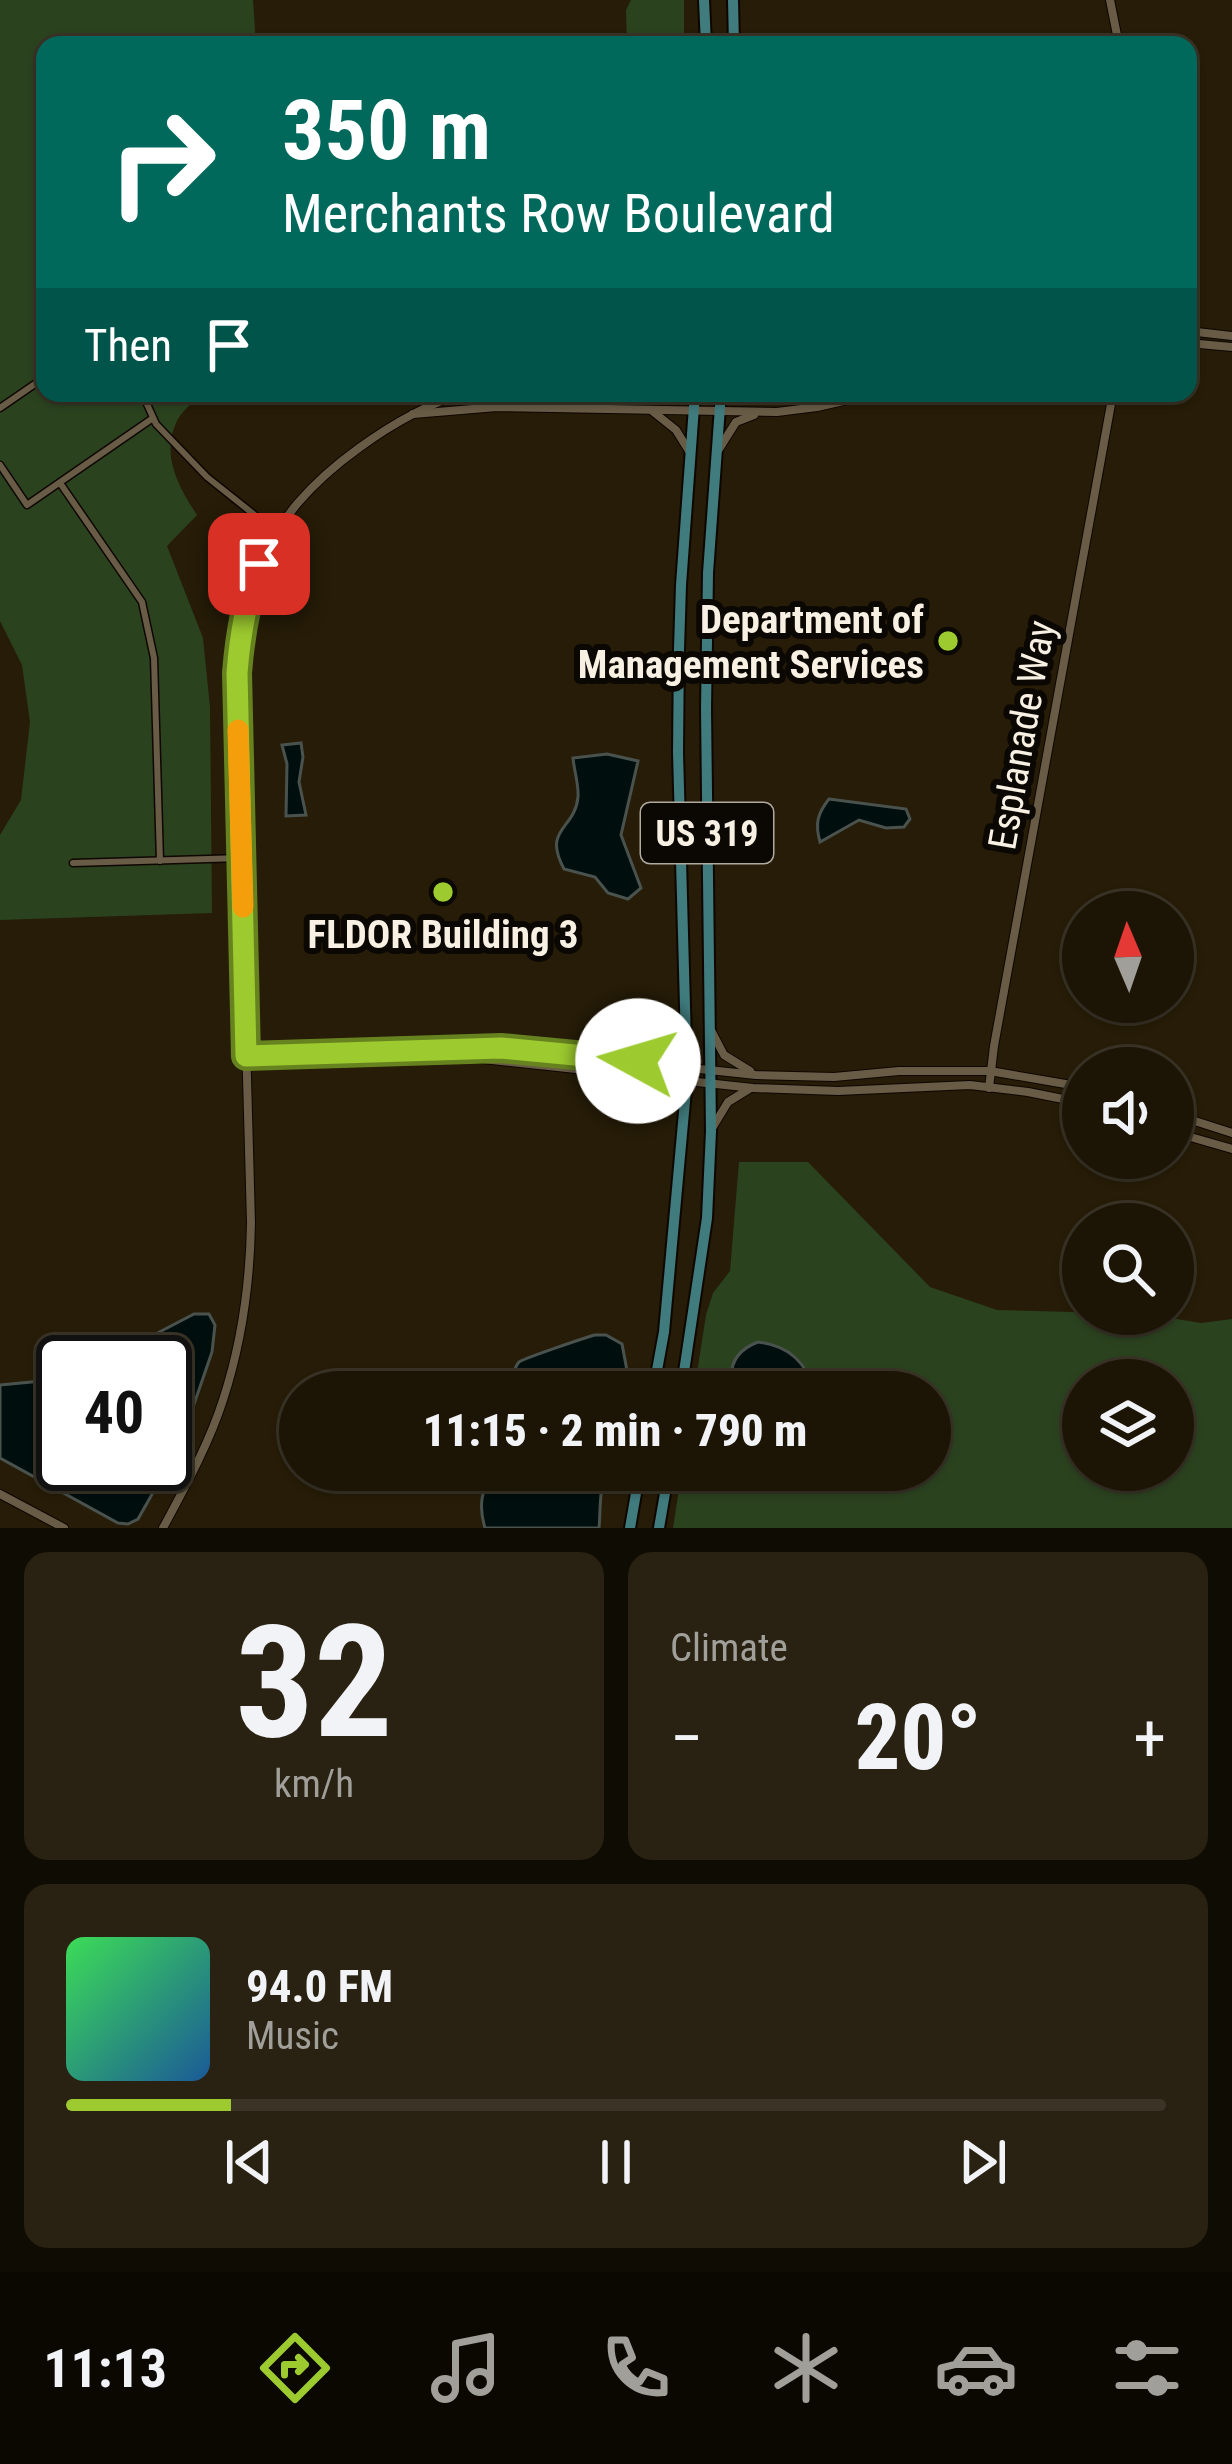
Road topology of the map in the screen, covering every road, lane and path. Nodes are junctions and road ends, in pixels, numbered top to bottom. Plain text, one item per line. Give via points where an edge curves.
1 (704, 0) edge
2 (733, 0) edge
3 (1110, 0) edge
4 (706, 36) edge
5 (734, 36) edge
6 (1116, 36) edge
7 (1197, 332) edge
8 (1232, 336) edge
9 (1197, 344) edge
10 (1232, 347) edge
11 (36, 383) edge
12 (146, 402) edge
13 (439, 402) edge
14 (694, 402) edge
15 (721, 402) edge
16 (836, 402) edge
17 (1111, 402) edge
18 (0, 408) edge
19 (650, 409) junction
20 (693, 410) junction
21 (720, 411) junction
22 (759, 413) junction
23 (412, 415) junction
24 (153, 418) junction
25 (718, 450) junction
26 (690, 454) junction
27 (0, 465) edge
28 (60, 483) junction
29 (276, 532) junction
30 (242, 858) junction
31 (160, 860) junction
32 (73, 863) dead end
33 (710, 1026) junction
34 (411, 1051) junction
35 (246, 1056) junction
36 (899, 1071) junction
37 (990, 1071) junction
38 (687, 1073) junction
39 (756, 1075) junction
40 (709, 1076) junction
41 (1062, 1083) edge
42 (753, 1088) junction
43 (989, 1088) junction
44 (901, 1089) junction
45 (1062, 1099) edge
46 (1194, 1121) edge
47 (711, 1131) junction
48 (1232, 1133) edge
49 (1194, 1138) edge
50 (1232, 1150) edge
51 (657, 1371) edge
52 (684, 1371) edge
53 (636, 1491) edge
54 (665, 1491) edge
55 (0, 1494) edge
56 (64, 1528) edge
57 (163, 1528) edge
58 (630, 1528) edge
59 (659, 1528) edge

1 - 4 main road
2 - 5 main road
3 - 6 street
7 - 8 street
9 - 10 street
11 - 18 street
12 - 24 street
13 - 23 street
14 - 20 main road, US 319
15 - 21 main road, US 319
16 - 22 street
17 - 37 street, Esplanade Way
19 - 20 street
19 - 23 street via 497,406
19 - 26 street
20 - 21 street
20 - 26 main road, US 319
21 - 22 street
21 - 25 main road, US 319
22 - 25 street via 736,422
23 - 29 street via 334,466
24 - 28 street
24 - 29 street via 207,477
25 - 33 main road, US 319 via 706,709
26 - 38 main road, US 319 via 678,731
27 - 28 street via 28,505
28 - 31 street via 142,602 154,658
29 - 30 street via 241,631
30 - 31 street
30 - 35 street
31 - 32 street
33 - 39 street via 724,1055
33 - 40 main road, US 319
34 - 35 street
34 - 38 street
34 - 38 street via 501,1048
35 - 57 street via 251,1223 244,1316 223,1401
36 - 37 street
36 - 39 street
36 - 44 street
37 - 41 street
37 - 43 street, Esplanade Way
38 - 40 street
38 - 51 main road, US 319
39 - 40 street
40 - 42 street
40 - 47 main road, US 319
42 - 44 street
42 - 47 street via 728,1102
43 - 44 street
43 - 45 street
46 - 48 street
47 - 52 main road, US 319
49 - 50 street
53 - 58 main road
54 - 59 main road
55 - 56 street

